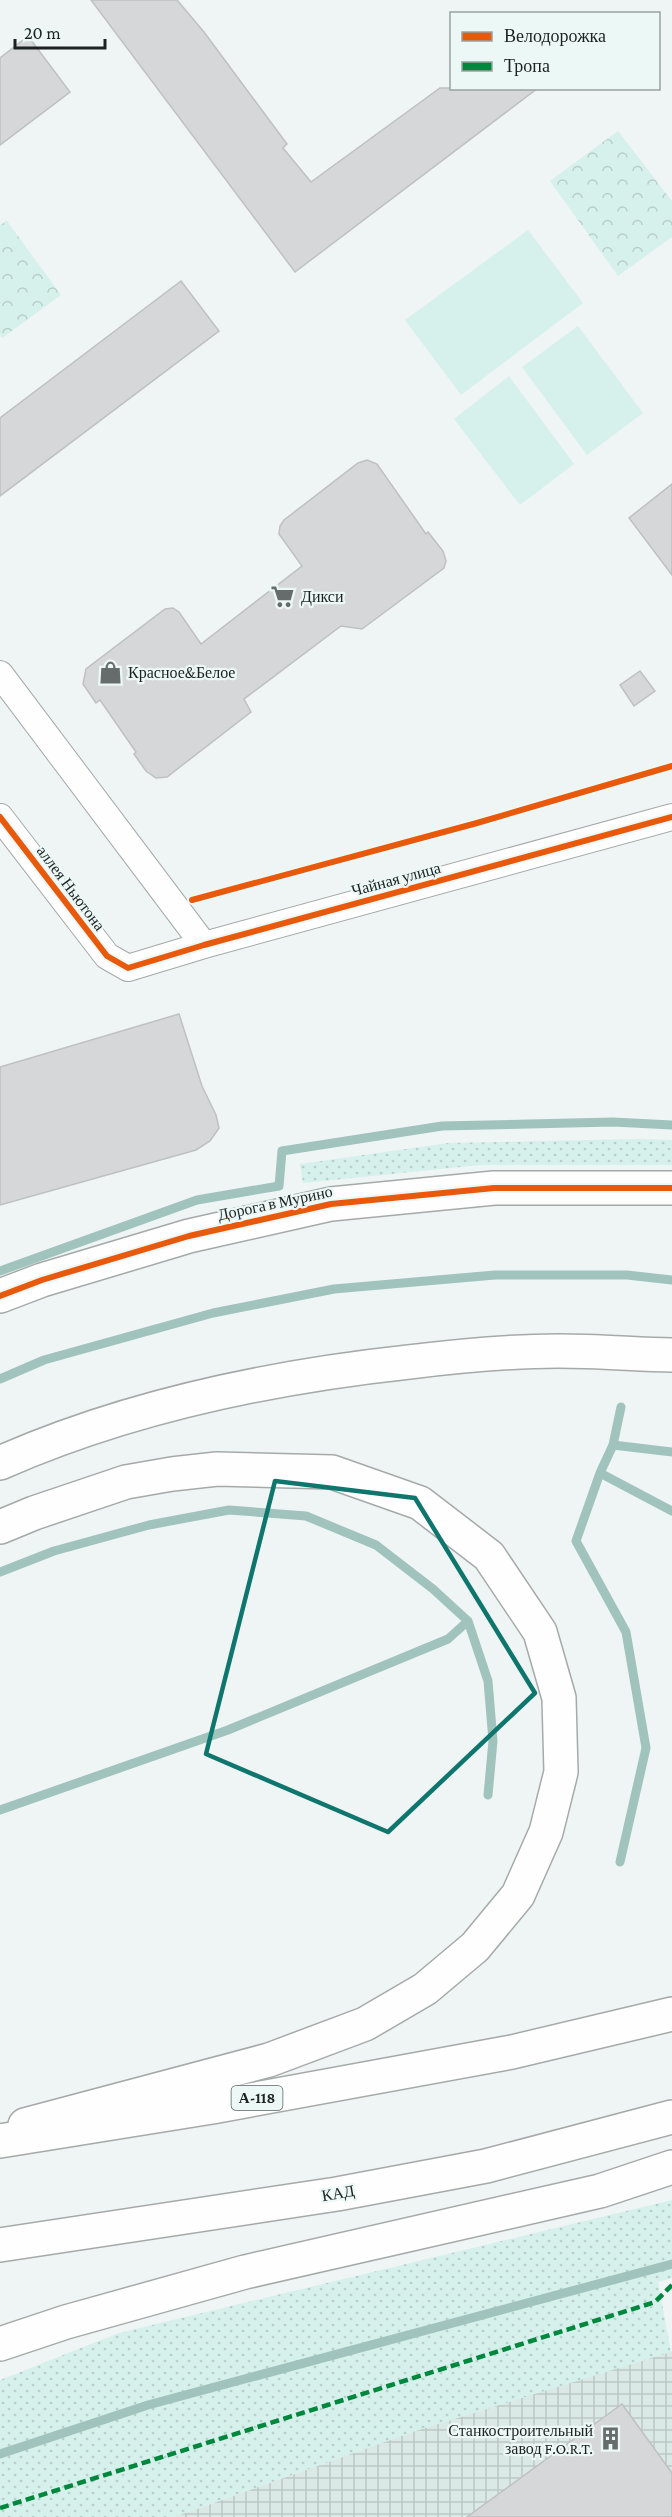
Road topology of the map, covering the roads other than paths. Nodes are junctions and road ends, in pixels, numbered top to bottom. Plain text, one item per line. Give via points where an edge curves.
1 (0, 674) edge
2 (0, 817) edge
3 (672, 818) edge
4 (204, 945) junction
5 (128, 968) joint
6 (672, 1188) edge
7 (0, 1296) edge
8 (672, 1355) edge
9 (0, 1463) edge
10 (0, 1527) edge
11 (672, 2014) edge
12 (672, 2116) edge
13 (0, 2131) edge
14 (0, 2141) edge
15 (672, 2167) edge
16 (0, 2245) edge
17 (0, 2344) edge

1 - 4 street
2 - 5 street, аллея Ньютона via 107,956
3 - 4 street, Чайная улица
4 - 5 street, Чайная улица
6 - 7 main road, Дорога в Мурино via 494,1188 331,1204 189,1236
8 - 9 main road via 558,1351 451,1357 324,1371 201,1397 103,1424
10 - 13 main road via 126,1482 217,1469 332,1472 420,1503 489,1556 540,1632 559,1698 561,1772 546,1832 518,1895 475,1947 425,1989 365,2024 269,2060
11 - 14 main road, А-118 via 512,2052
12 - 16 main road, КАД via 486,2166
15 - 17 main road via 600,2191 245,2272

